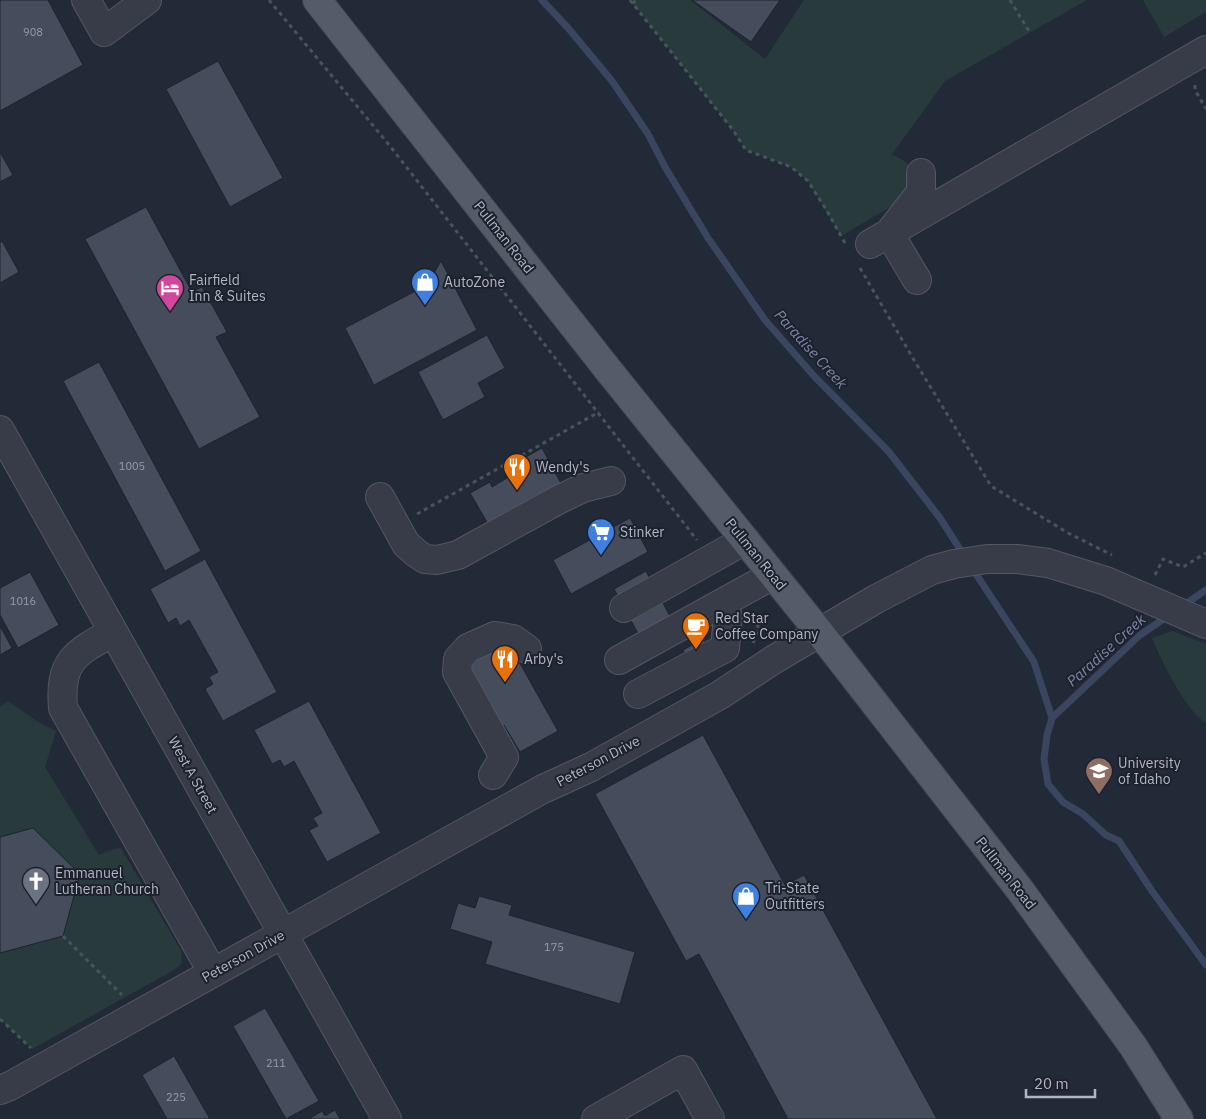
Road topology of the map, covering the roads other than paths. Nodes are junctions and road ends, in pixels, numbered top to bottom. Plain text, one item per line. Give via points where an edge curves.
1 (86, 0) edge
2 (147, 0) edge
3 (317, 0) edge
4 (1206, 50) edge
5 (922, 172) dead end
6 (865, 246) junction
7 (916, 280) dead end
8 (0, 430) edge
9 (611, 481) dead end
10 (380, 497) dead end
11 (745, 540) junction
12 (773, 575) junction
13 (624, 608) dead end
14 (1199, 621) edge
15 (113, 632) junction
16 (820, 633) junction
17 (527, 649) dead end
18 (628, 677) dead end
19 (493, 775) dead end
20 (282, 934) junction
21 (213, 973) junction
22 (4, 1084) edge
23 (387, 1119) edge
24 (596, 1119) edge
25 (710, 1119) edge
26 (1179, 1119) edge

1 - 2 street via 104,32
3 - 11 main road, Pullman Road
4 - 6 street
5 - 6 street via 921,192
6 - 7 street
8 - 15 street, West A Street
9 - 10 street via 583,488 458,555 437,560 416,554 406,544
11 - 12 main road, Pullman Road
11 - 13 street
12 - 16 main road, Pullman Road
12 - 18 street via 739,594
14 - 16 street, Peterson Drive via 1106,581 1048,563 987,559 932,570
15 - 20 street, West A Street
15 - 21 street via 74,656 66,670 63,708
16 - 20 street, Peterson Drive via 720,695
16 - 26 main road, Pullman Road via 1020,890 1133,1046
17 - 19 street via 513,639 495,636 468,648 458,659 457,672 504,757
20 - 21 street, Peterson Drive
20 - 23 street, West A Street
21 - 22 street, Peterson Drive
24 - 25 street via 683,1070

